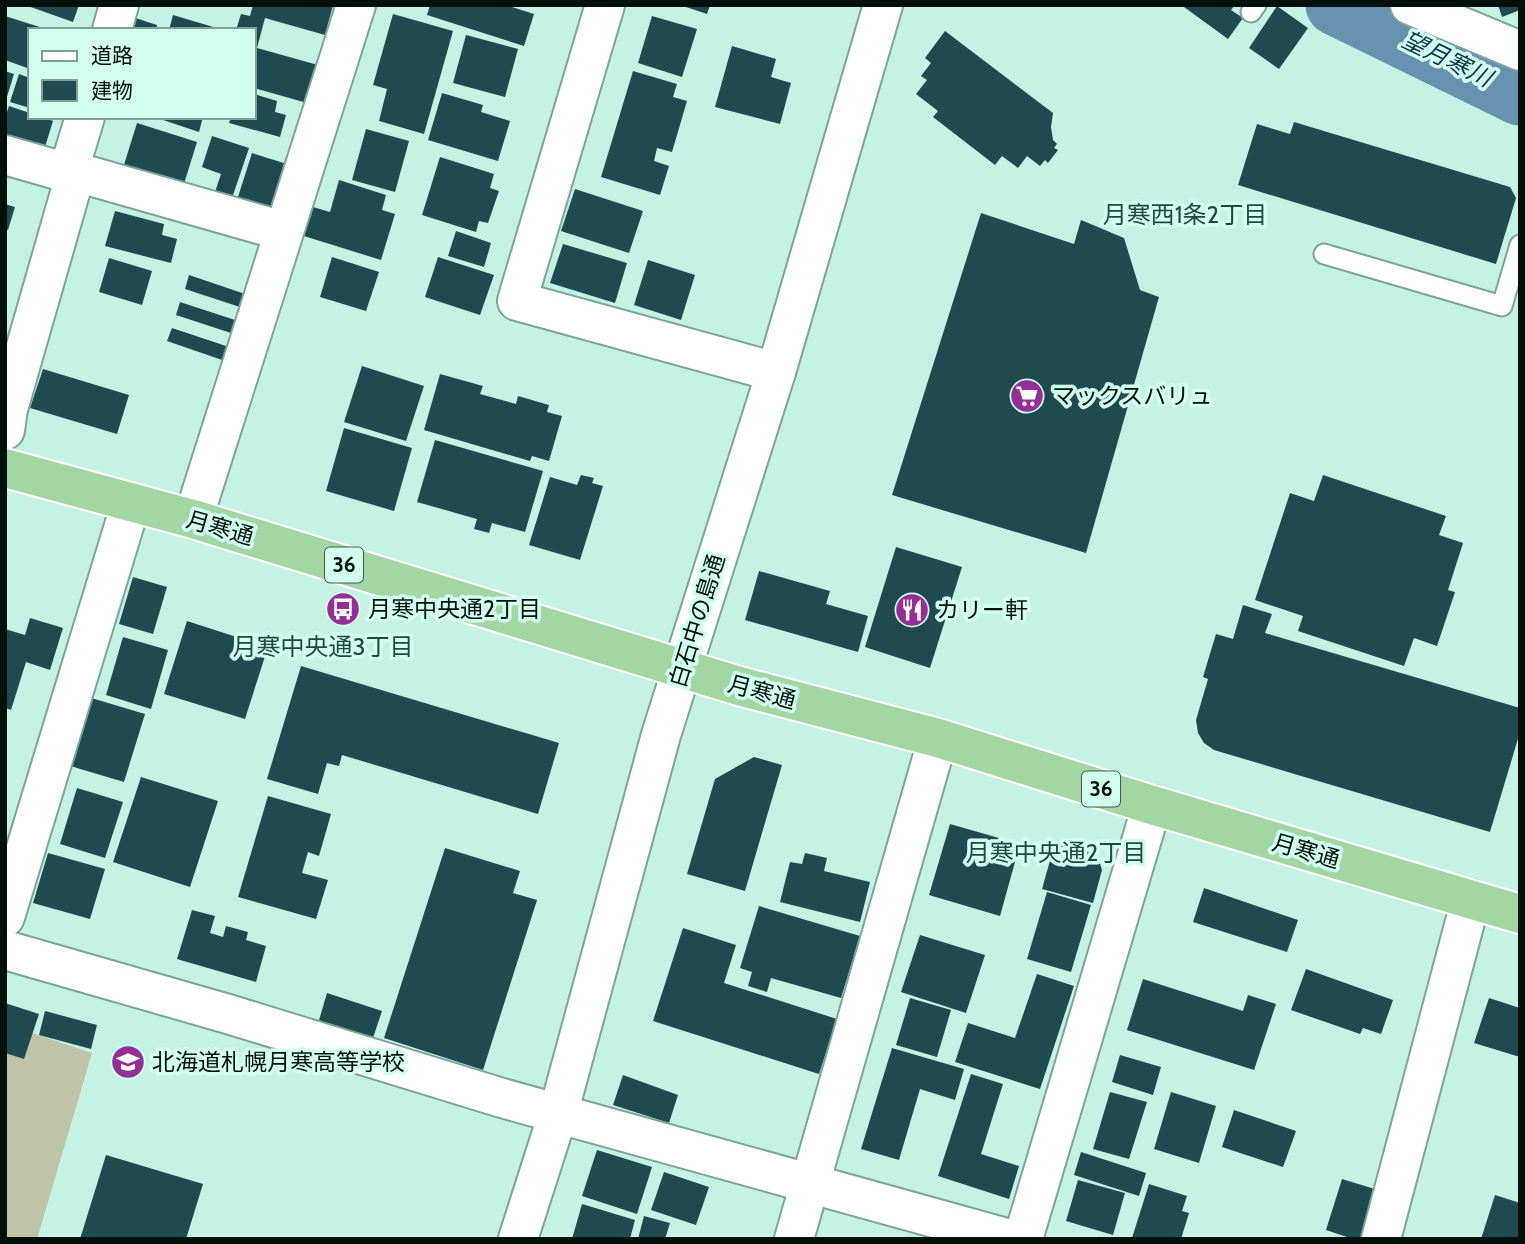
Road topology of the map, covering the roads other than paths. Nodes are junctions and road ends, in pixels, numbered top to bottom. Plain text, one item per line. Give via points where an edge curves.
1 (119, 5) edge
2 (356, 5) edge
3 (605, 5) edge
4 (883, 5) edge
5 (1409, 5) edge
6 (112, 28) edge
7 (1520, 51) edge
8 (85, 119) edge
9 (5, 155) edge
10 (72, 173) junction
11 (283, 231) junction
12 (1520, 245) edge
13 (1324, 254) dead end
14 (776, 372) junction
15 (5, 430) edge
16 (5, 468) edge
17 (131, 503) junction
18 (192, 519) junction
19 (682, 669) junction
20 (938, 738) junction
21 (1152, 805) junction
22 (1471, 899) junction
23 (1520, 914) edge
24 (5, 917) edge
25 (5, 950) edge
26 (558, 1114) junction
27 (809, 1184) junction
28 (517, 1239) edge
29 (794, 1239) edge
30 (1010, 1239) edge
31 (1023, 1239) edge
32 (1381, 1239) edge

1 - 6 street
2 - 11 street
3 - 14 street via 517,301
4 - 14 street, 白石中の島通
5 - 7 street
8 - 10 street
9 - 10 street
10 - 11 street
10 - 15 street
11 - 18 street
12 - 13 lane via 1502,306
14 - 19 street, 白石中の島通
16 - 17 highway, 月寒通 / 36
17 - 18 highway, 月寒通 / 36
17 - 24 street
18 - 19 highway, 月寒通 / 36
19 - 20 highway, 月寒通 / 36
19 - 26 street, 白石中の島通
20 - 21 highway, 月寒通 / 36
20 - 27 street
21 - 22 highway, 月寒通 / 36
21 - 31 street
22 - 23 highway, 月寒通 / 36
22 - 32 street
25 - 26 street
26 - 27 street
26 - 28 street, 白石中の島通
27 - 29 street
27 - 30 street

